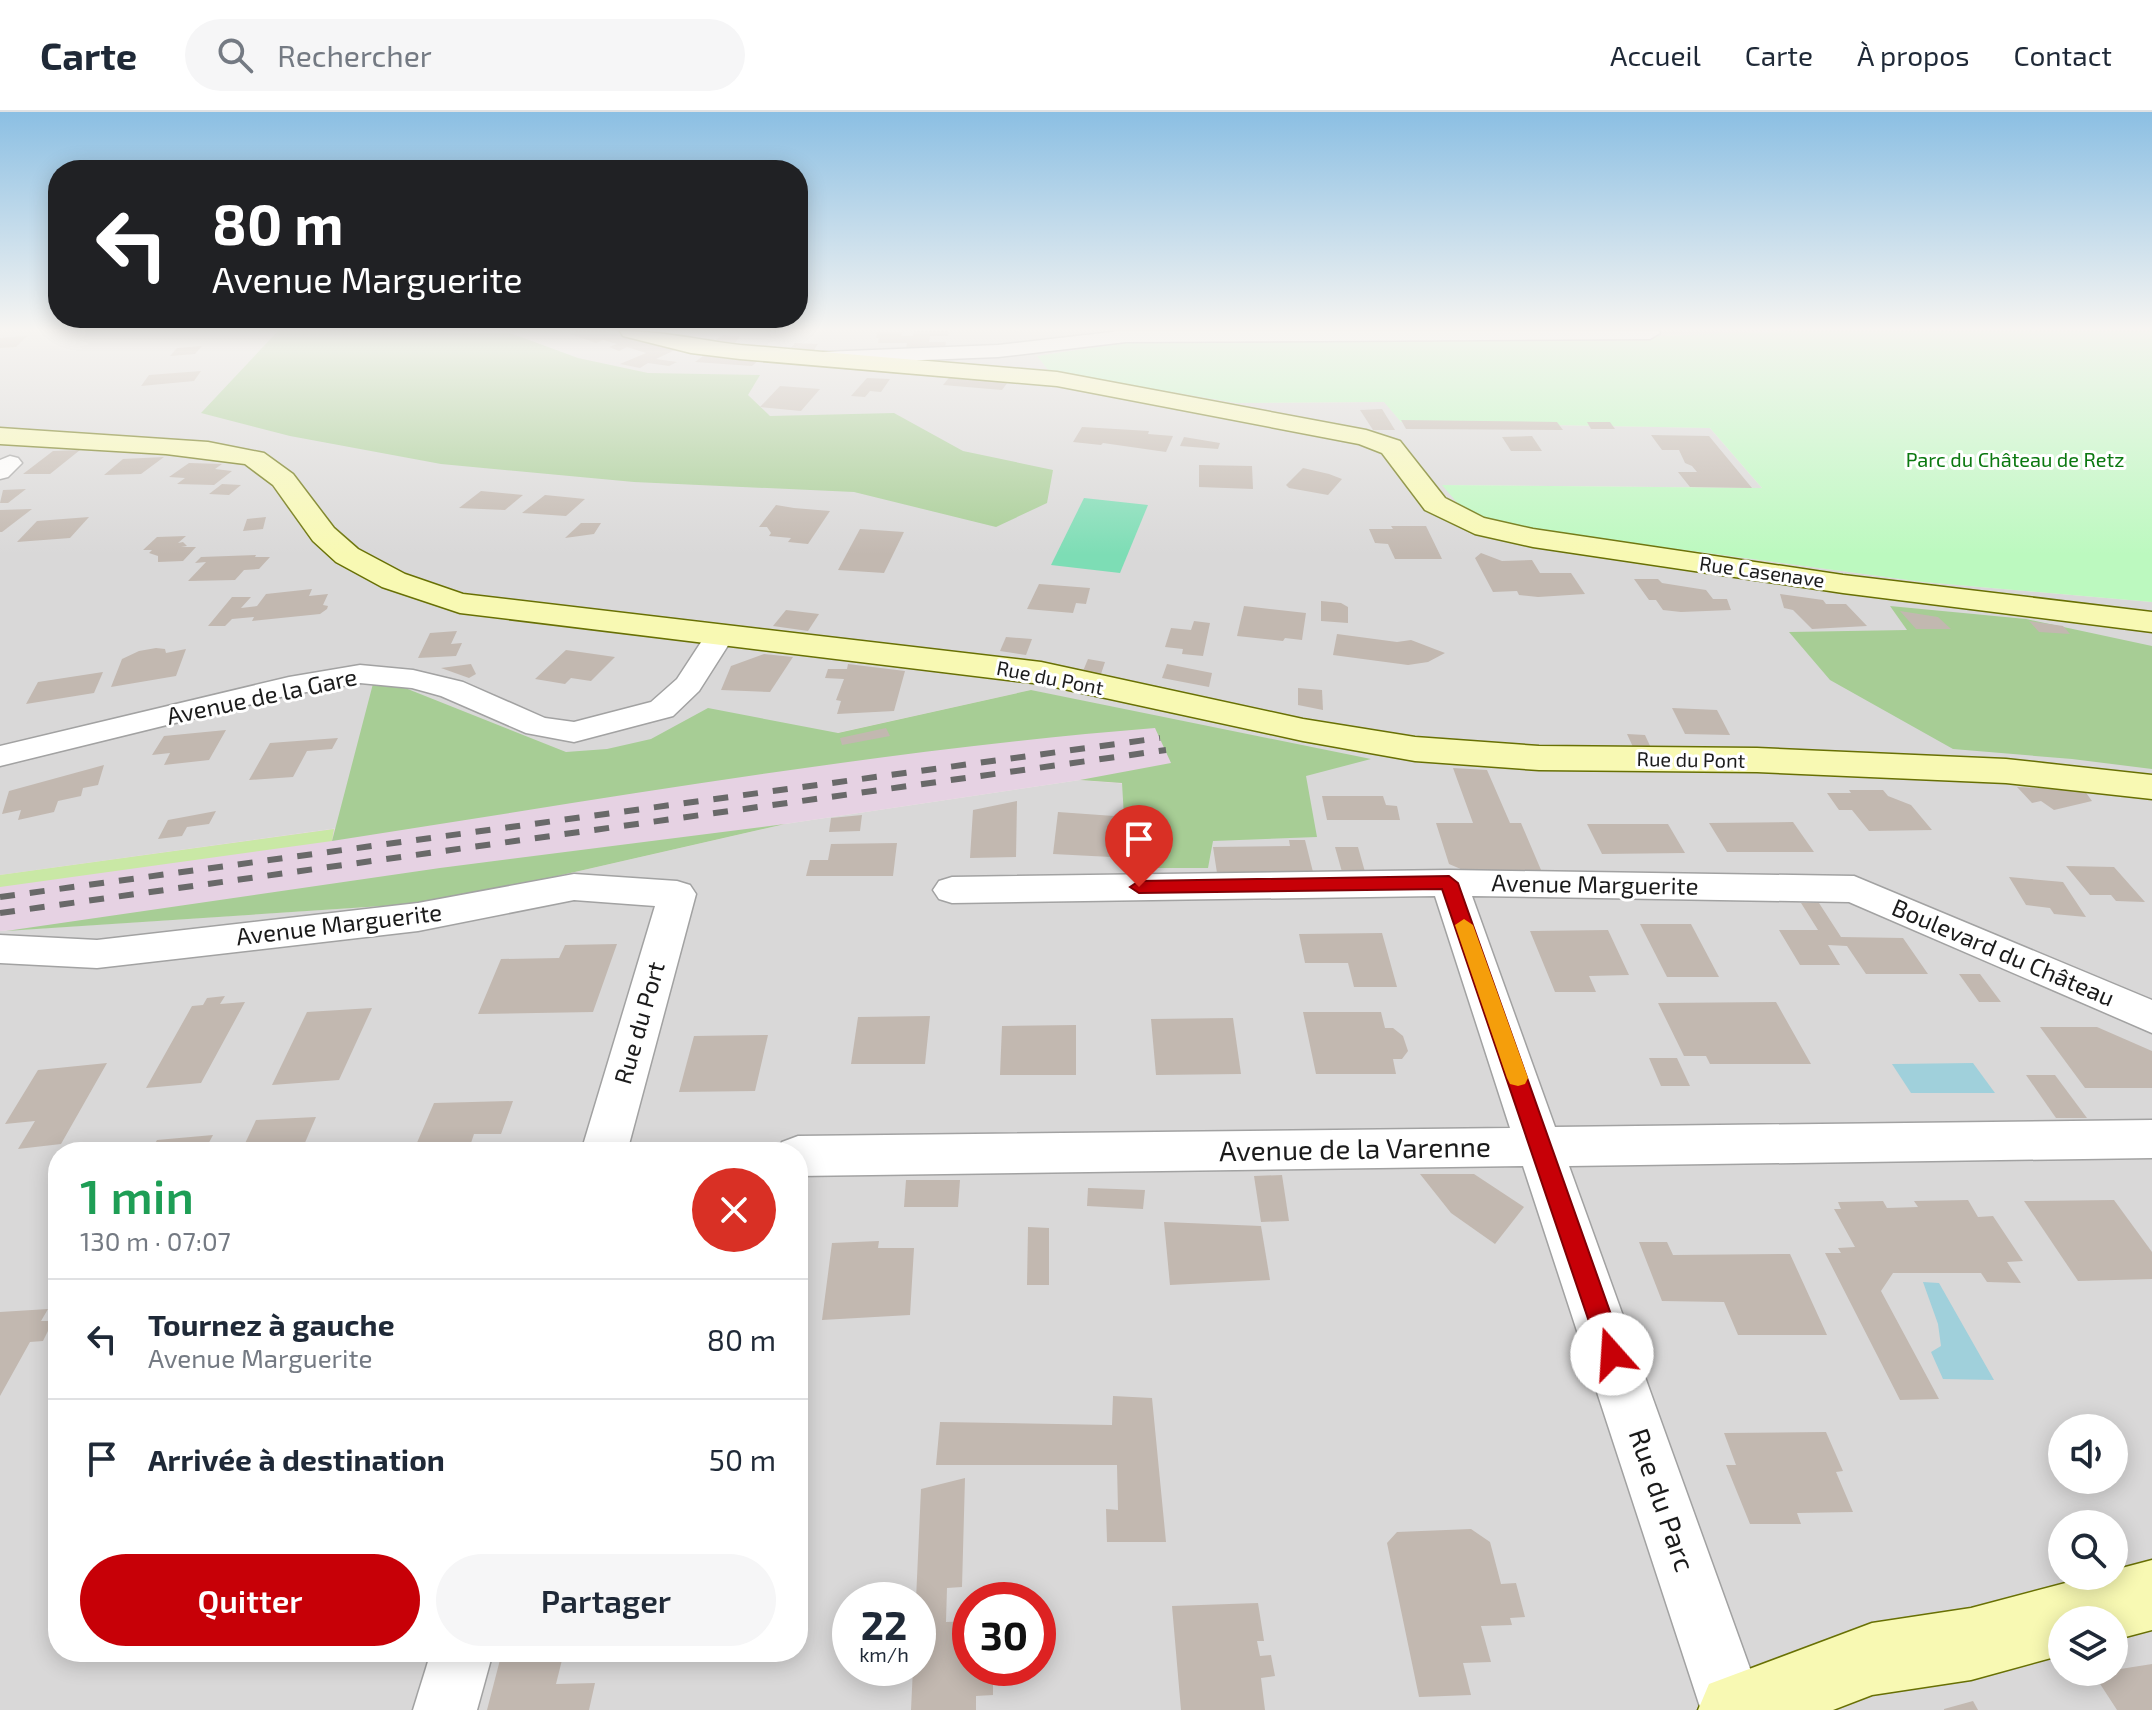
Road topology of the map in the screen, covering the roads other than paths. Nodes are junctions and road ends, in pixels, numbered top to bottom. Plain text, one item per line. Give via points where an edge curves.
1 (1196, 406) edge
2 (3, 457) edge
3 (2152, 622) edge
4 (719, 636) junction
5 (0, 756) edge
6 (2152, 787) edge
7 (1449, 883) junction
8 (1854, 889) joint
9 (952, 890) dead end
10 (677, 894) joint
11 (0, 949) edge
12 (2152, 1017) edge
13 (2152, 1139) edge
14 (607, 1142) edge
15 (1542, 1147) junction
16 (808, 1156) edge
17 (2152, 1595) edge
18 (459, 1662) edge
19 (445, 1710) edge
20 (1734, 1710) edge

1 - 3 main road, Rue Casenave via 1391,447 1435,504 1475,525 1843,584
2 - 4 main road, Rue du Pont via 164,445 261,461 291,486 333,544 395,584 460,603
4 - 5 street, Avenue de la Gare via 688,685 662,709 574,732 537,726 452,689 360,674 289,686
4 - 6 main road, Rue du Pont via 1041,673 1415,749 1539,758 1757,760 2006,771
7 - 8 street, Avenue Marguerite
7 - 9 street, Avenue Marguerite
7 - 15 street, Rue du Parc
8 - 12 street, Boulevard du Château
10 - 11 street, Avenue Marguerite via 574,887 418,917 97,954
10 - 14 street, Rue du Port
13 - 15 street, Avenue de la Varenne
15 - 16 street, Avenue de la Varenne
15 - 20 street, Rue du Parc
17 - 20 main road via 1971,1644 1872,1659
18 - 19 street

